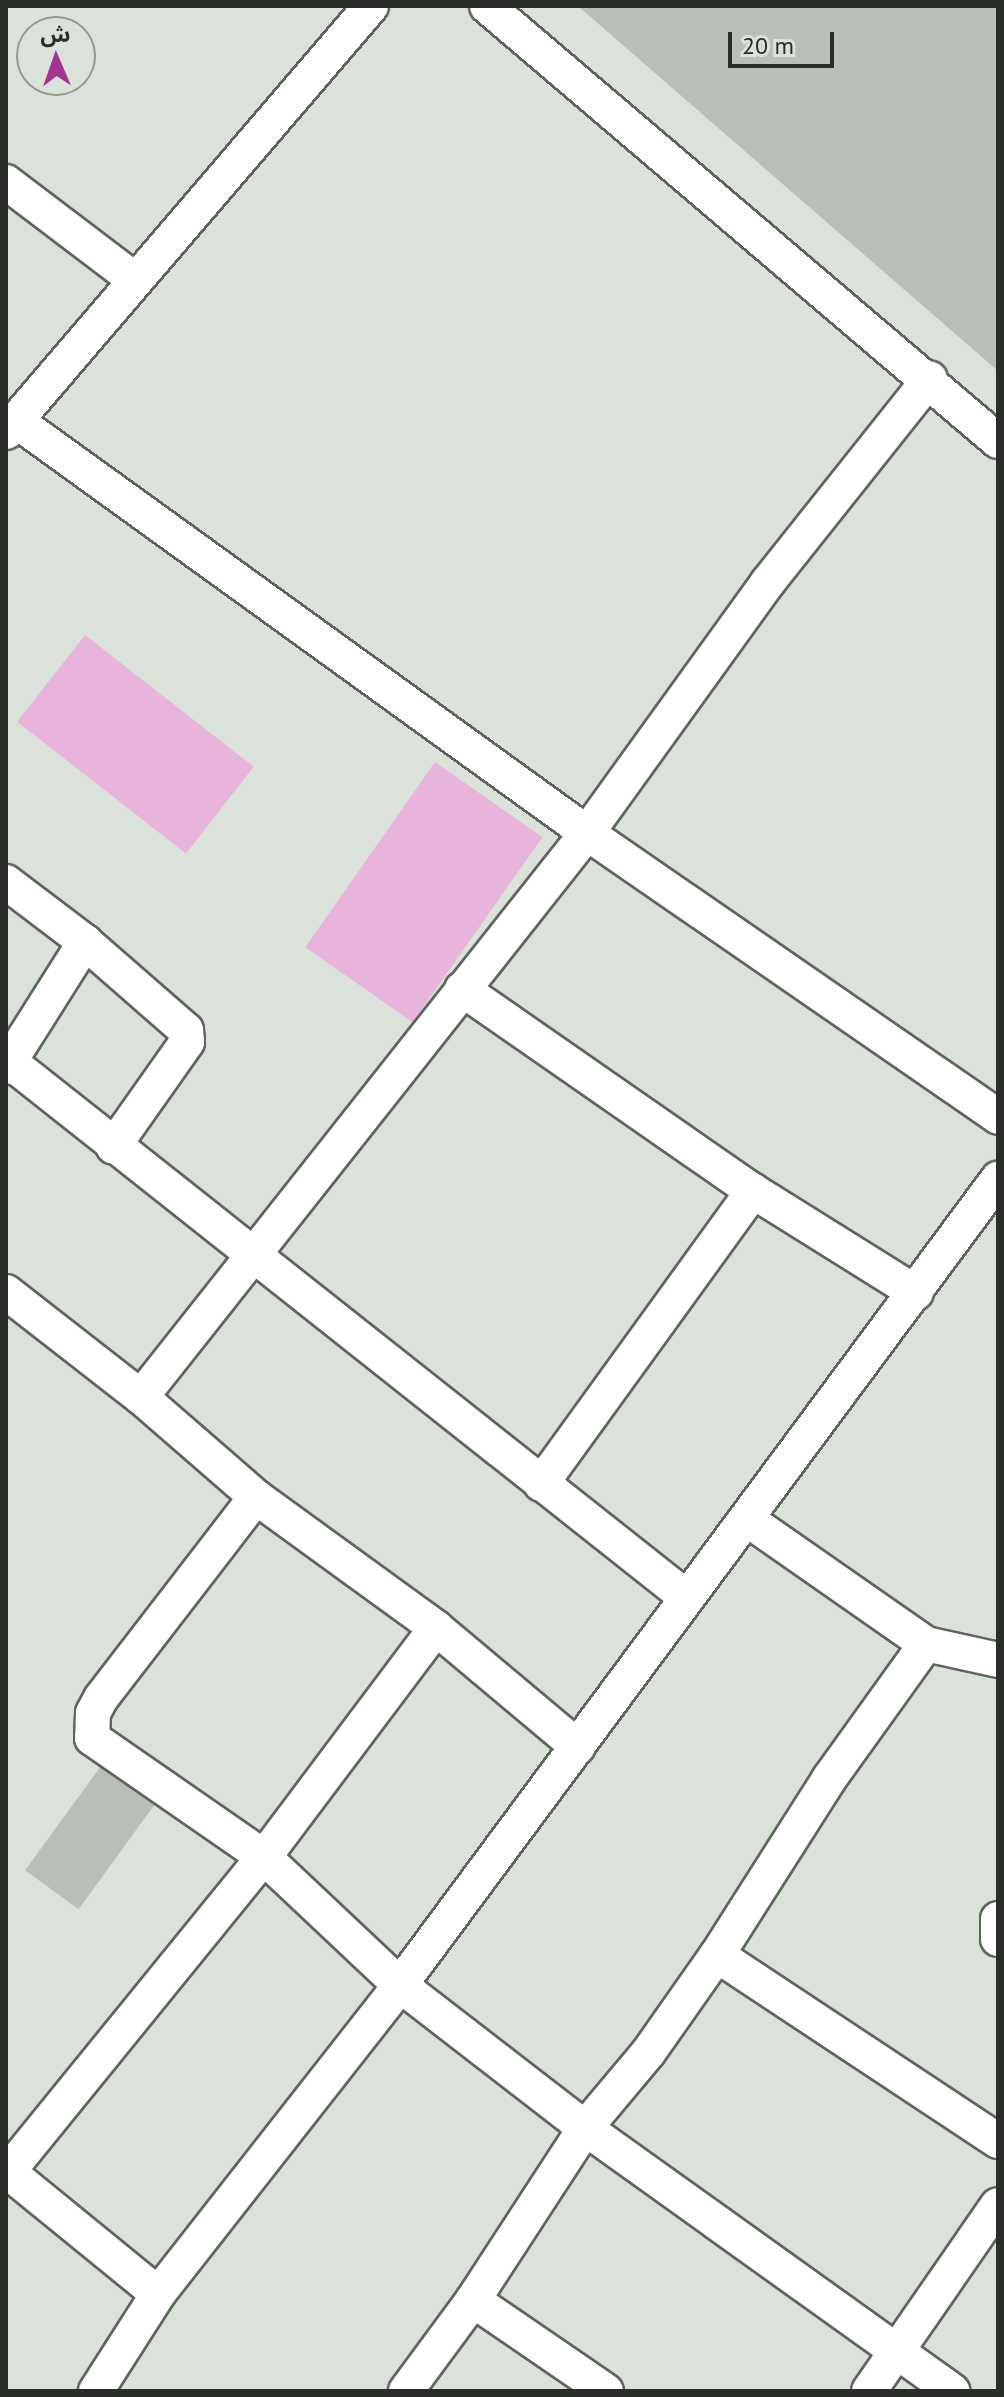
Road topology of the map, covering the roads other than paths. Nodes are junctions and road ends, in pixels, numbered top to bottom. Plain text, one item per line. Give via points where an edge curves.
1 (371, 6) edge
2 (487, 6) edge
3 (6, 182) edge
4 (135, 280) junction
5 (930, 378) junction
6 (11, 426) edge
7 (998, 441) edge
8 (587, 833) junction
9 (6, 882) edge
10 (85, 942) junction
11 (462, 989) junction
12 (8, 1065) edge
13 (998, 1117) edge
14 (113, 1147) junction
15 (998, 1179) edge
16 (753, 1191) junction
17 (255, 1258) junction
18 (6, 1292) edge
19 (916, 1293) junction
20 (141, 1397) junction
21 (541, 1484) junction
22 (256, 1497) junction
23 (748, 1520) junction
24 (686, 1597) junction
25 (436, 1628) junction
26 (926, 1644) junction
27 (998, 1660) edge
28 (578, 1747) junction
29 (264, 1857) junction
30 (998, 1919) edge
31 (998, 1939) edge
32 (717, 1955) junction
33 (400, 1985) junction
34 (585, 2128) junction
35 (998, 2141) edge
36 (7, 2172) edge
37 (998, 2205) edge
38 (158, 2294) junction
39 (473, 2300) junction
40 (897, 2348) junction
41 (96, 2391) edge
42 (406, 2391) edge
43 (606, 2391) edge
44 (869, 2391) edge
45 (953, 2391) edge

1 - 4 street
2 - 5 street
3 - 4 street
4 - 6 street
5 - 7 street
5 - 8 street via 768,582
6 - 8 street
8 - 11 street
8 - 13 street
9 - 10 street
10 - 12 street
10 - 14 street via 186,1030 187,1042
11 - 16 street
11 - 17 street
12 - 14 street
14 - 17 street
15 - 19 street
16 - 19 street
16 - 21 street
17 - 20 street
17 - 21 street
18 - 20 street
19 - 23 street via 835,1394
20 - 22 street
21 - 24 street
22 - 25 street
22 - 29 street via 101,1698 90,1727 92,1738 113,1754
23 - 24 street
23 - 26 street
24 - 28 street
25 - 28 street
25 - 29 street
26 - 27 street
26 - 32 street via 829,1779
28 - 33 street
29 - 33 street
29 - 36 street
30 - 31 street
32 - 34 street via 648,2053
32 - 35 street
33 - 34 street
33 - 38 street
34 - 39 street
34 - 40 street
36 - 38 street
37 - 40 street
38 - 41 street
39 - 42 street
39 - 43 street
40 - 44 street
40 - 45 street

